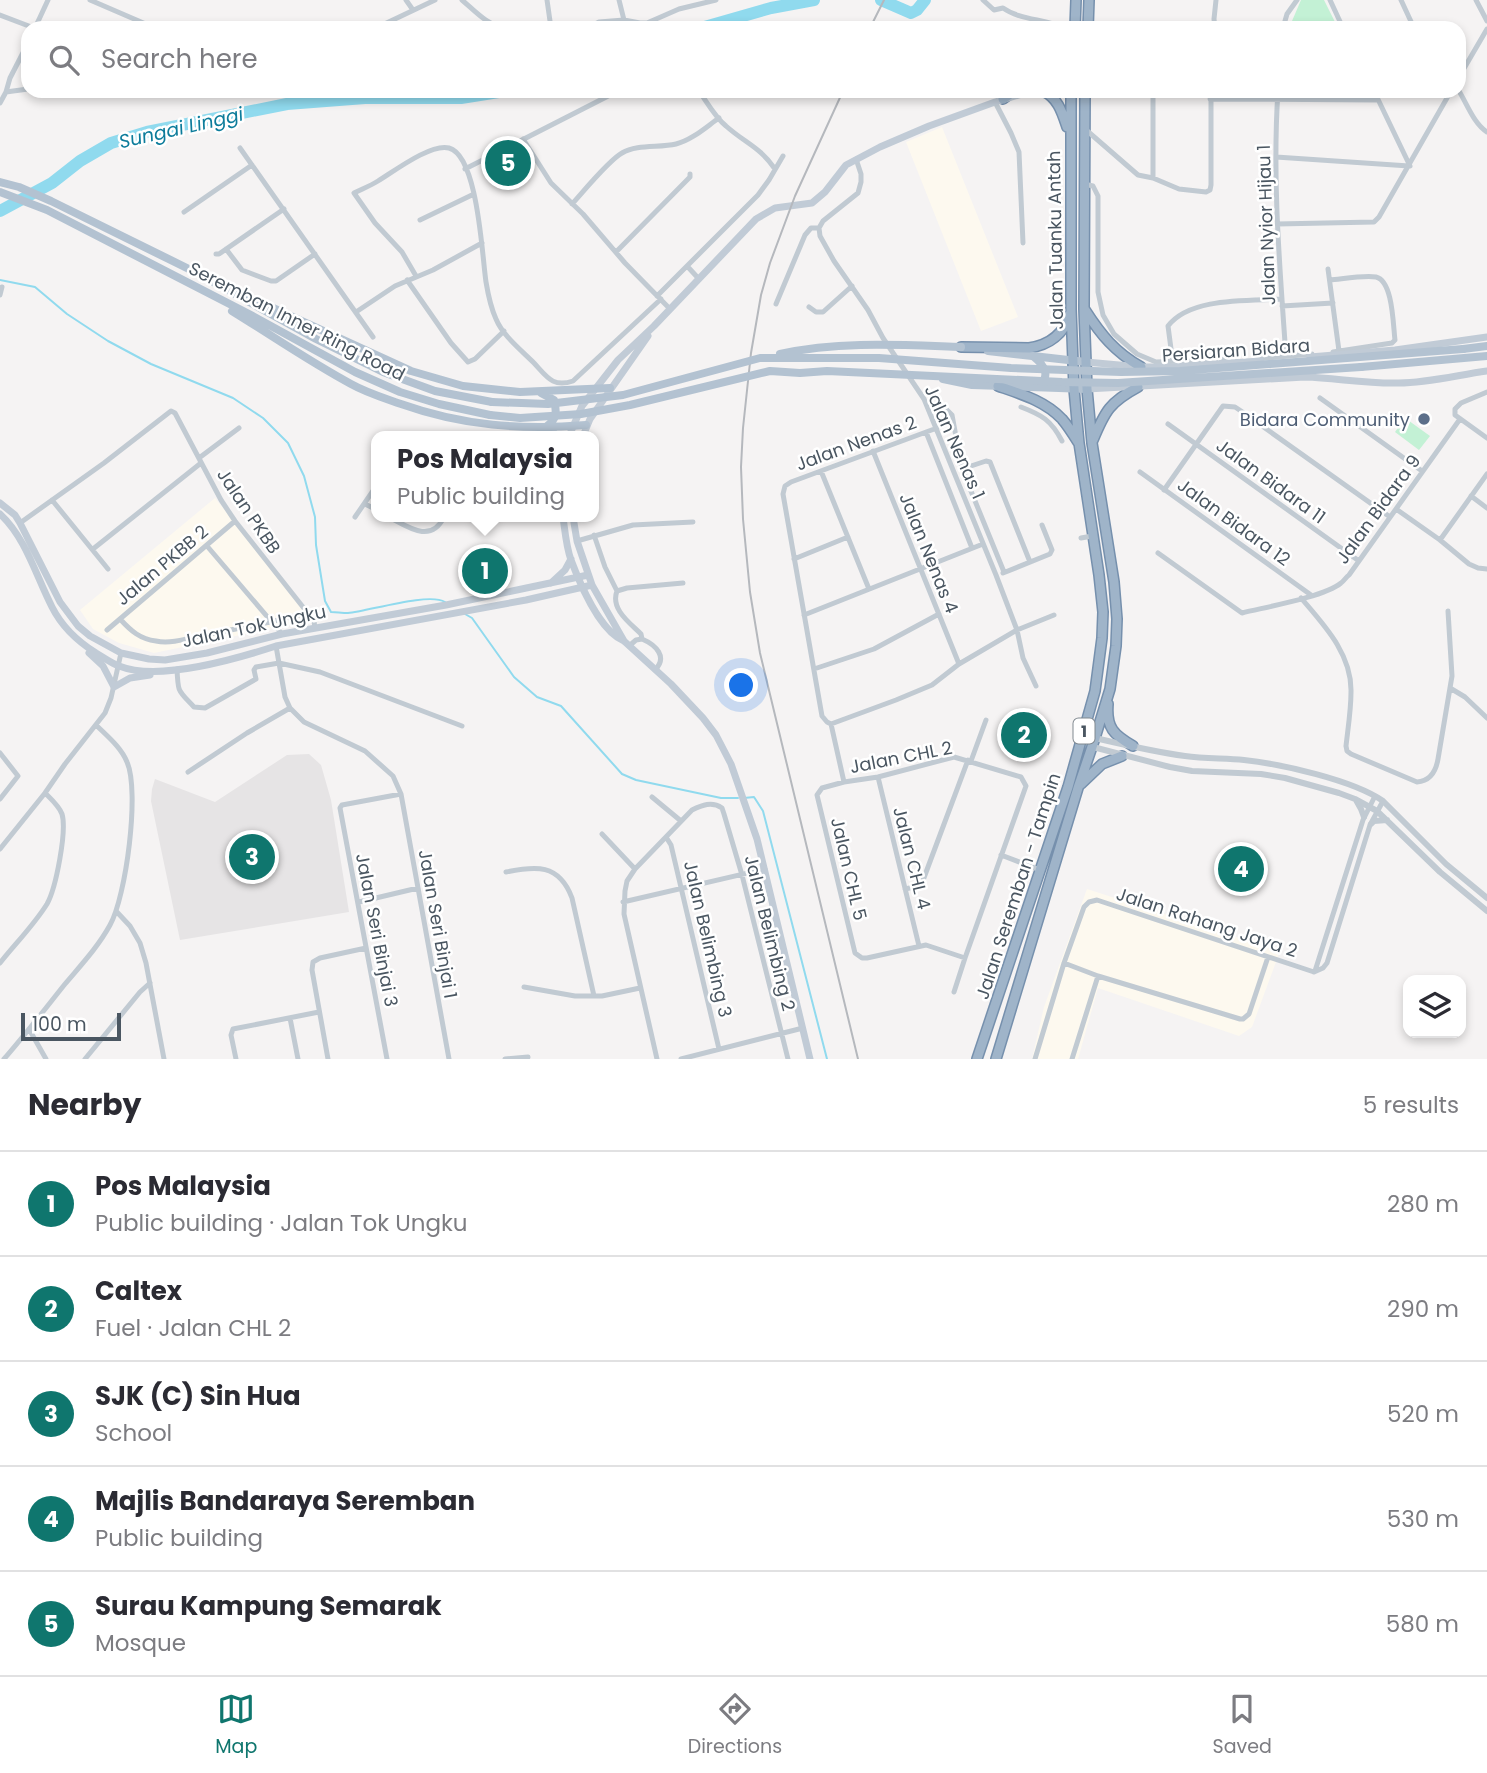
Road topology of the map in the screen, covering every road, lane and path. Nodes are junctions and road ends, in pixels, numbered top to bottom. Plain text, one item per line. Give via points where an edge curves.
1 (48, 0) edge
2 (90, 0) edge
3 (406, 0) edge
4 (435, 0) edge
5 (462, 0) edge
6 (547, 0) edge
7 (619, 0) edge
8 (716, 0) edge
9 (983, 0) edge
10 (1001, 0) edge
11 (1076, 0) edge
12 (1089, 0) edge
13 (1216, 0) edge
14 (1297, 0) edge
15 (1330, 0) edge
16 (1401, 0) edge
17 (1476, 0) edge
18 (1003, 8) junction
19 (413, 10) junction
20 (0, 15) edge
21 (624, 20) junction
22 (38, 21) edge
23 (139, 21) edge
24 (390, 21) edge
25 (487, 21) edge
26 (550, 21) edge
27 (612, 21) edge
28 (629, 21) edge
29 (653, 21) edge
30 (1042, 21) edge
31 (1074, 21) edge
32 (1088, 21) edge
33 (1214, 21) edge
34 (1285, 21) edge
35 (1340, 21) edge
36 (1411, 21) edge
37 (1487, 21) edge
38 (21, 23) edge
39 (1487, 29) edge
40 (21, 57) edge
41 (1466, 65) edge
42 (21, 90) edge
43 (6, 92) junction
44 (604, 98) edge
45 (704, 98) edge
46 (1004, 98) edge
47 (1009, 98) edge
48 (1055, 98) edge
49 (1071, 98) edge
50 (1085, 98) edge
51 (1153, 98) edge
52 (1445, 98) edge
53 (1463, 98) edge
54 (1210, 99) joint
55 (1277, 100) junction
56 (1378, 100) joint
57 (999, 101) junction
58 (0, 103) edge
59 (719, 118) junction
60 (1084, 129) junction
61 (1487, 132) edge
62 (1070, 135) junction
63 (523, 139) junction
64 (240, 148) dead end
65 (783, 156) dead end
66 (1276, 157) junction
67 (856, 159) junction
68 (252, 165) junction
69 (1410, 166) junction
70 (466, 169) junction
71 (775, 169) junction
72 (690, 174) dead end
73 (1153, 178) junction
74 (0, 181) edge
75 (1084, 184) junction
76 (3, 193) edge
77 (474, 194) junction
78 (572, 204) junction
79 (49, 205) junction
80 (284, 209) junction
81 (184, 212) dead end
82 (421, 219) dead end
83 (1278, 223) junction
84 (819, 228) junction
85 (482, 243) junction
86 (1023, 243) dead end
87 (226, 249) junction
88 (616, 252) junction
89 (216, 254) dead end
90 (315, 254) junction
91 (687, 266) junction
92 (1328, 268) dead end
93 (199, 274) junction
94 (416, 276) junction
95 (699, 279) junction
96 (407, 280) junction
97 (1330, 280) junction
98 (188, 283) junction
99 (852, 286) junction
100 (2, 287) dead end
101 (0, 295) edge
102 (659, 298) junction
103 (1282, 299) junction
104 (1333, 303) junction
105 (776, 304) dead end
106 (1282, 306) junction
107 (809, 307) dead end
108 (670, 309) junction
109 (1071, 309) junction
110 (1084, 309) junction
111 (356, 312) junction
112 (654, 326) junction
113 (503, 331) junction
114 (373, 337) dead end
115 (1487, 337) edge
116 (1487, 346) edge
117 (961, 347) junction
118 (607, 348) junction
119 (1339, 351) junction
120 (1487, 356) edge
121 (1034, 357) junction
122 (1286, 357) junction
123 (760, 358) junction
124 (618, 360) junction
125 (1073, 361) junction
126 (1086, 362) junction
127 (1106, 364) junction
128 (1173, 365) junction
129 (1141, 367) junction
130 (1011, 368) joint
131 (1487, 371) edge
132 (932, 376) junction
133 (1011, 379) joint
134 (998, 386) junction
135 (1138, 387) junction
136 (597, 388) junction
137 (610, 388) junction
138 (1038, 388) junction
139 (1087, 388) junction
140 (1113, 388) junction
141 (1074, 389) junction
142 (1487, 391) edge
143 (538, 392) junction
144 (1320, 398) dead end
145 (928, 407) junction
146 (1021, 407) dead end
147 (1460, 419) junction
148 (1168, 424) dead end
149 (586, 425) junction
150 (573, 426) junction
151 (546, 427) junction
152 (239, 428) dead end
153 (937, 428) junction
154 (1487, 428) edge
155 (551, 431) edge
156 (571, 431) edge
157 (584, 431) edge
158 (926, 432) junction
159 (1485, 436) edge
160 (1062, 441) dead end
161 (1079, 443) junction
162 (1092, 443) junction
163 (1196, 444) junction
164 (873, 451) junction
165 (961, 457) junction
166 (200, 460) junction
167 (951, 460) junction
168 (962, 468) junction
169 (821, 471) junction
170 (1422, 471) junction
171 (1140, 472) dead end
172 (1487, 474) edge
173 (1164, 490) junction
174 (371, 494) edge
175 (1471, 496) junction
176 (52, 500) junction
177 (0, 503) edge
178 (365, 504) junction
179 (371, 507) edge
180 (1487, 508) edge
181 (1396, 509) junction
182 (0, 514) edge
183 (355, 517) dead end
184 (1390, 517) junction
185 (235, 522) junction
186 (398, 522) edge
187 (440, 522) edge
188 (564, 522) edge
189 (574, 522) edge
190 (693, 522) dead end
191 (20, 523) junction
192 (1042, 525) dead end
193 (594, 536) junction
194 (848, 537) junction
195 (1092, 537) junction
196 (1081, 538) dead end
197 (1440, 540) junction
198 (577, 541) junction
199 (983, 544) junction
200 (206, 546) junction
201 (972, 548) junction
202 (93, 549) junction
203 (1158, 553) dead end
204 (571, 559) junction
205 (794, 559) junction
206 (1359, 561) junction
207 (1030, 562) junction
208 (108, 569) dead end
209 (920, 569) junction
210 (1487, 569) edge
211 (1004, 572) junction
212 (588, 575) junction
213 (996, 575) junction
214 (579, 578) junction
215 (551, 583) junction
216 (683, 583) dead end
217 (592, 585) junction
218 (583, 588) junction
219 (869, 589) junction
220 (617, 591) junction
221 (1311, 595) junction
222 (1301, 598) junction
223 (460, 607) junction
224 (448, 609) junction
225 (1448, 611) dead end
226 (306, 612) junction
227 (939, 614) junction
228 (804, 615) junction
229 (1054, 615) dead end
230 (120, 619) junction
231 (272, 623) junction
232 (314, 625) junction
233 (107, 630) dead end
234 (1017, 630) junction
235 (282, 634) junction
236 (642, 639) junction
237 (627, 643) junction
238 (82, 645) junction
239 (276, 646) junction
240 (121, 653) junction
241 (279, 663) junction
242 (959, 664) junction
243 (119, 666) junction
244 (177, 669) junction
245 (814, 669) junction
246 (655, 670) junction
247 (156, 671) junction
248 (1036, 686) dead end
249 (114, 688) junction
250 (1450, 688) junction
251 (1110, 689) junction
252 (290, 708) junction
253 (1487, 718) edge
254 (986, 720) dead end
255 (831, 723) junction
256 (96, 725) junction
257 (462, 726) dead end
258 (1094, 742) junction
259 (1133, 746) junction
260 (0, 753) edge
261 (1122, 756) junction
262 (970, 761) junction
263 (188, 772) dead end
264 (878, 777) junction
265 (844, 782) junction
266 (822, 788) joint
267 (1078, 788) junction
268 (45, 793) junction
269 (401, 794) junction
270 (1375, 796) junction
271 (652, 797) dead end
272 (0, 799) edge
273 (1355, 799) junction
274 (1383, 801) junction
275 (1369, 806) junction
276 (1377, 811) junction
277 (1364, 817) junction
278 (1387, 820) junction
279 (681, 821) junction
280 (1371, 824) junction
281 (602, 834) dead end
282 (666, 837) junction
283 (3, 840) edge
284 (0, 849) edge
285 (1001, 855) junction
286 (635, 869) junction
287 (765, 869) junction
288 (1040, 870) junction
289 (506, 872) dead end
290 (742, 875) junction
291 (418, 888) junction
292 (681, 889) junction
293 (905, 889) junction
294 (1487, 898) edge
295 (359, 902) junction
296 (623, 902) junction
297 (116, 911) junction
298 (1487, 911) edge
299 (919, 946) junction
300 (366, 948) junction
301 (1268, 957) junction
302 (965, 958) junction
303 (0, 963) edge
304 (1064, 963) junction
305 (1314, 972) junction
306 (1098, 976) junction
307 (150, 984) junction
308 (524, 987) dead end
309 (640, 988) junction
310 (954, 992) dead end
311 (594, 996) junction
312 (319, 1012) junction
313 (290, 1018) junction
314 (803, 1028) junction
315 (29, 1029) junction
316 (782, 1033) junction
317 (719, 1049) junction
318 (528, 1057) dead end
319 (4, 1059) edge
320 (46, 1059) edge
321 (85, 1059) edge
322 (164, 1059) edge
323 (236, 1059) edge
324 (298, 1059) edge
325 (328, 1059) edge
326 (387, 1059) edge
327 (449, 1059) edge
328 (505, 1059) edge
329 (657, 1059) edge
330 (681, 1059) edge
331 (788, 1059) edge
332 (810, 1059) edge
333 (977, 1059) edge
334 (996, 1059) edge
335 (1035, 1059) edge
336 (1072, 1059) edge

1 - 22 street
2 - 23 street
3 - 19 street
4 - 19 street
5 - 25 street
6 - 26 street
7 - 21 street
8 - 29 street
9 - 18 street via 994,10
10 - 18 street
11 - 31 highway
12 - 32 highway
13 - 33 street
14 - 34 street
15 - 35 street
16 - 36 street
17 - 37 street
18 - 30 street
19 - 24 street
20 - 38 street
21 - 27 street
21 - 28 street
39 - 41 street
40 - 43 street
42 - 43 street
43 - 58 street
44 - 63 street
45 - 59 street
46 - 57 highway
47 - 57 main road
48 - 62 highway
49 - 62 highway, Jalan Tuanku Antah / 1
50 - 60 highway, Jalan Tuanku Antah / 1
51 - 73 street
52 - 69 street
53 - 61 street
54 - 55 street
54 - 73 street via 1210,190 1179,189
55 - 56 street
55 - 66 street, Jalan Nyior Hijau 1
56 - 69 street
57 - 67 main road
57 - 86 street via 1019,152
59 - 71 street via 767,156
59 - 78 street via 676,144 622,152
60 - 73 street via 1138,175
60 - 75 highway, Jalan Tuanku Antah / 1
62 - 109 highway, Jalan Tuanku Antah / 1
63 - 70 street
63 - 78 street via 551,183
64 - 68 street
65 - 71 street
66 - 69 street
66 - 83 street, Jalan Nyior Hijau 1
67 - 84 street via 861,174 858,193
67 - 95 main road via 812,203 775,208 756,219
68 - 80 street
68 - 81 street
69 - 83 street via 1374,222
70 - 77 street
70 - 94 street via 453,150 438,148 354,194
71 - 91 street via 758,195
72 - 88 street
74 - 79 main road, Seremban Inner Ring Road
75 - 110 highway, Jalan Tuanku Antah / 1
75 - 128 street via 1093,186 1098,196 1098,292 1107,324 1137,354
76 - 79 main road, Seremban Inner Ring Road
77 - 82 street
77 - 85 street
78 - 88 street
79 - 93 main road, Seremban Inner Ring Road
79 - 98 main road, Seremban Inner Ring Road
80 - 87 street
80 - 90 street
83 - 103 street, Jalan Nyior Hijau 1
84 - 99 street, Jalan Nenas 1 via 824,245
84 - 105 street via 811,228 805,235
85 - 94 street
85 - 113 street via 487,284
87 - 89 street
87 - 90 street via 243,270 271,281
88 - 102 street
90 - 111 street
91 - 95 street
91 - 102 street
92 - 97 street
93 - 123 main road, Seremban Inner Ring Road, bridge via 383,372 435,391 492,402 548,404 623,395
93 - 143 main road via 411,371 463,386
94 - 96 street
95 - 108 main road
96 - 111 street
96 - 113 street via 468,362
97 - 104 street
97 - 119 street via 1373,277 1389,291 1394,342
98 - 132 main road, Seremban Inner Ring Road, bridge via 400,392 490,415 520,418 608,410 770,371
98 - 151 main road via 352,385 381,397 446,418
99 - 107 street via 823,312
99 - 145 street, Jalan Nenas 1
100 - 101 street
102 - 108 street
102 - 118 street
103 - 106 street, Jalan Nyior Hijau 1
103 - 128 street via 1206,304 1183,313 1168,326
104 - 106 street
104 - 119 street
106 - 122 street, Jalan Nyior Hijau 1
108 - 112 main road
109 - 117 highway via 1063,329 1049,343 1029,348
109 - 125 highway, Jalan Tuanku Antah / 1
110 - 126 highway, Jalan Tuanku Antah / 1
110 - 129 highway via 1109,343
111 - 114 street
112 - 124 main road
112 - 137 main road
113 - 118 street via 555,383 573,381
115 - 128 main road, Persiaran Bidara via 1395,350
116 - 130 main road, Persiaran Bidara, bridge via 1180,371
117 - 121 main road
117 - 123 main road, bridge via 841,345
118 - 124 street
119 - 122 street
120 - 133 main road, Persiaran Bidara, bridge via 1118,383
121 - 125 main road
121 - 138 main road via 1046,372
122 - 128 street
123 - 130 main road, Seremban Inner Ring Road, bridge via 878,358
124 - 136 main road
125 - 126 main road
125 - 141 highway, Jalan Tuanku Antah / 1
126 - 127 main road, Persiaran Bidara
126 - 139 highway, Jalan Tuanku Antah / 1
127 - 129 main road, Persiaran Bidara
127 - 140 main road via 1100,374
128 - 129 main road, Persiaran Bidara
131 - 135 main road, Persiaran Bidara via 1403,383 1305,377
132 - 133 main road, Seremban Inner Ring Road, bridge
132 - 134 main road, bridge
134 - 138 main road
134 - 161 highway via 1053,411
135 - 140 main road, Persiaran Bidara
135 - 162 highway via 1113,403
136 - 137 main road
136 - 143 main road
136 - 150 main road
137 - 149 main road
138 - 141 main road
139 - 140 main road, Persiaran Bidara
139 - 141 main road
139 - 162 highway, Jalan Seremban - Tampin / 1
141 - 161 highway, Jalan Seremban - Tampin / 1
142 - 147 street, Jalan Bidara 9 via 1455,409
143 - 151 main road via 554,400 554,420
144 - 170 street
145 - 153 street, Jalan Nenas 1
145 - 165 street via 943,405 952,415
146 - 160 street via 1047,419
147 - 159 street
147 - 170 street, Jalan Bidara 9
148 - 163 street, Jalan Bidara 11
149 - 150 main road
149 - 157 main road
150 - 151 main road
150 - 156 main road
151 - 155 main road
152 - 166 street
153 - 158 street, Jalan Nenas 2
153 - 167 street, Jalan Nenas 1
154 - 159 street
158 - 164 street, Jalan Nenas 2
158 - 201 street
161 - 195 highway, Jalan Seremban - Tampin / 1
162 - 251 highway, Jalan Seremban - Tampin / 1 via 1117,619
163 - 173 street
163 - 184 street via 1223,406 1235,407
163 - 206 street, Jalan Bidara 11
164 - 169 street, Jalan Nenas 2
164 - 209 street, Jalan Nenas 4
165 - 167 street
165 - 168 street
166 - 176 street, Jalan PKBB via 171,411
166 - 185 street, Jalan PKBB
166 - 202 street
167 - 199 street, Jalan Nenas 1
168 - 207 street via 990,462
168 - 211 street
169 - 194 street
169 - 205 street, Jalan Nenas 2 via 785,486
170 - 181 street, Jalan Bidara 9
171 - 173 street, Jalan Bidara 12
172 - 175 street
173 - 221 street, Jalan Bidara 12
174 - 178 street
175 - 180 street
175 - 197 street
176 - 191 street
176 - 202 street
177 - 191 main road, Jalan Tok Ungku
178 - 179 street
178 - 183 street
181 - 184 street, Jalan Bidara 9
181 - 197 street
182 - 238 main road, Jalan Tok Ungku via 23,544 56,614
184 - 206 street, Jalan Bidara 9
185 - 200 street, Jalan PKBB 2
185 - 226 street, Jalan PKBB
186 - 187 street via 426,532
188 - 204 main road
189 - 198 main road
190 - 193 street via 633,525
191 - 240 main road, Jalan Tok Ungku via 68,615 90,636
192 - 207 street via 1052,550
193 - 198 street
193 - 220 street
194 - 205 street
194 - 219 street
195 - 196 street
195 - 288 highway, Jalan Seremban - Tampin / 1 via 1103,612 1100,660 1089,716
197 - 210 street via 1469,564
198 - 212 main road
199 - 201 street
199 - 213 street, Jalan Nenas 1
200 - 230 street, Jalan PKBB 2
200 - 231 street
201 - 209 street
202 - 208 street
203 - 222 street, Jalan Bidara 9 via 1242,613
204 - 214 main road
204 - 215 main road
205 - 228 street
206 - 221 street, Jalan Bidara 9 via 1340,584
207 - 211 street
209 - 219 street
209 - 227 street, Jalan Nenas 4
211 - 213 street
212 - 214 main road
212 - 217 main road
213 - 234 street, Jalan Nenas 1
214 - 215 main road
214 - 218 main road
215 - 223 main road
216 - 220 street
217 - 218 main road
217 - 237 main road
218 - 223 main road
218 - 237 main road via 606,627
219 - 228 street
220 - 236 street via 616,605
221 - 222 street, Jalan Bidara 9
222 - 250 street via 1330,632 1348,668 1351,691 1346,746 1351,754 1417,782 1426,781 1436,768
223 - 224 main road
224 - 232 main road, Jalan Tok Ungku
224 - 239 main road, Jalan Tok Ungku
225 - 250 street via 1453,668
226 - 231 street
226 - 232 street, Jalan PKBB
227 - 242 street, Jalan Nenas 4
227 - 245 street via 874,649
228 - 245 street
229 - 234 street
230 - 231 street via 138,636 165,642
230 - 233 street, Jalan PKBB 2
231 - 235 street
232 - 235 main road, Jalan Tok Ungku
234 - 242 street
234 - 248 street, Jalan Nenas 1
235 - 240 main road, Jalan Tok Ungku via 165,660
236 - 237 street
236 - 246 street via 660,655
237 - 246 main road
238 - 243 main road, Jalan Tok Ungku
238 - 249 main road via 103,666
239 - 241 street
239 - 244 main road, Jalan Tok Ungku
240 - 243 street
241 - 244 street via 256,667 256,679 201,709 179,691
241 - 252 street
241 - 257 street via 320,672
242 - 255 street via 932,685
243 - 247 main road, Jalan Tok Ungku
243 - 249 street
244 - 247 main road, Jalan Tok Ungku
245 - 255 street via 822,716
246 - 287 main road via 716,735 740,787
247 - 249 main road
249 - 256 street
250 - 253 street
251 - 258 highway, Jalan Seremban - Tampin / 1
251 - 259 highway via 1110,727
252 - 263 street
252 - 269 street via 304,722 365,751 393,776
254 - 262 street
255 - 265 street
256 - 268 street
256 - 297 street via 120,750 131,777 131,826
258 - 259 street
258 - 261 street
258 - 267 highway, Jalan Seremban - Tampin / 1
259 - 270 street via 1187,757 1279,766
260 - 272 street via 18,776
261 - 267 highway via 1102,764
261 - 273 street via 1192,771 1285,778
262 - 264 street, Jalan CHL 2 via 954,757
262 - 285 street, Jalan CHL 2 via 1021,777 1026,786
262 - 293 street via 922,883
264 - 265 street, Jalan CHL 2
264 - 293 street, Jalan CHL 4
265 - 266 street, Jalan CHL 2
266 - 299 street, Jalan CHL 5 via 817,795 853,948 867,958
267 - 334 highway, Jalan Seremban - Tampin / 1
268 - 283 street
268 - 303 street via 62,814 61,850 52,892
269 - 291 street, Jalan Seri Binjai 1
269 - 295 street, Jalan Seri Binjai 3 via 340,806
270 - 274 street
270 - 275 street
271 - 279 street
273 - 275 street
273 - 277 street
274 - 276 street
274 - 294 street
275 - 276 street
275 - 277 street
276 - 278 street
276 - 280 street
277 - 305 street
278 - 280 street
278 - 298 street
279 - 282 street
279 - 290 street, Jalan Belimbing 2 via 707,804 722,808
280 - 305 street via 1327,963
281 - 286 street
282 - 286 street
282 - 292 street, Jalan Belimbing 3
283 - 284 street
285 - 288 street
285 - 302 street
286 - 296 street
287 - 290 street
287 - 314 main road
288 - 333 highway, Jalan Seremban - Tampin / 1
289 - 311 street via 540,868 565,884
290 - 292 street
290 - 316 street, Jalan Belimbing 2
291 - 295 street
291 - 327 street, Jalan Seri Binjai 1
292 - 296 street
292 - 317 street, Jalan Belimbing 3
293 - 299 street, Jalan CHL 4
295 - 300 street, Jalan Seri Binjai 3
296 - 309 street
297 - 307 street via 140,943
297 - 315 street via 98,946
299 - 302 street
300 - 312 street via 313,962
300 - 326 street, Jalan Seri Binjai 3
301 - 304 street, Jalan Rahang Jaya 2 via 1097,900 1084,907
301 - 305 street, Jalan Rahang Jaya 2
301 - 306 street via 1243,1019
302 - 310 street
304 - 306 street
304 - 335 street, Jalan Rahang Jaya 2
306 - 336 street
307 - 321 street
307 - 322 street
308 - 311 street
309 - 311 street
309 - 329 street
312 - 313 street
312 - 325 street
313 - 323 street via 232,1030
313 - 324 street
314 - 316 street
314 - 332 main road
315 - 319 street
315 - 320 street
316 - 317 street
316 - 331 street, Jalan Belimbing 2
317 - 330 street
318 - 328 street

